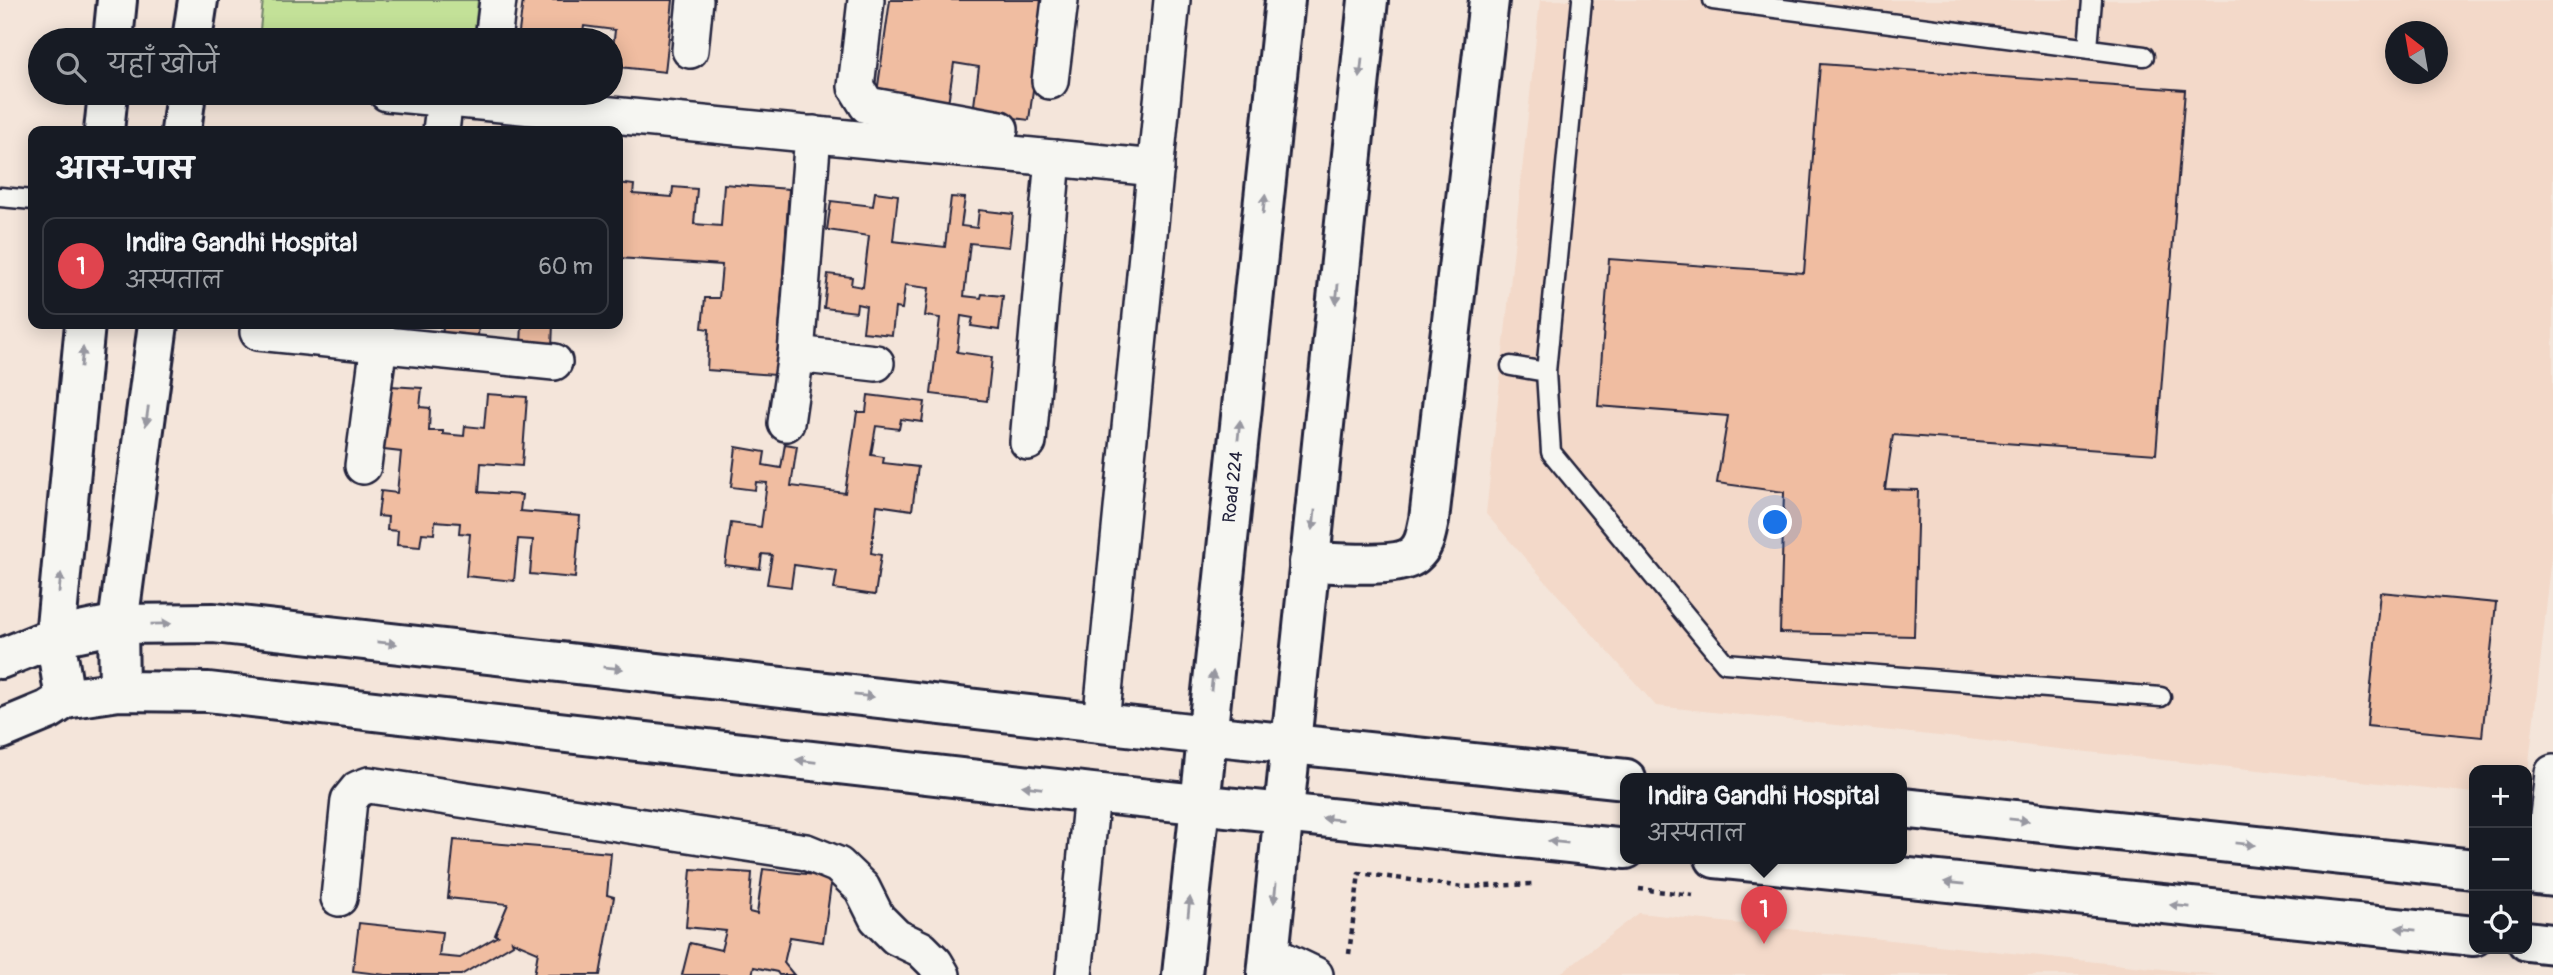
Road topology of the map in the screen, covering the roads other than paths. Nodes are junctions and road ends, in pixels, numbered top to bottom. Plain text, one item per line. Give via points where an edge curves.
1 (117, 0) edge
2 (198, 0) edge
3 (498, 0) edge
4 (695, 0) edge
5 (866, 0) edge
6 (1060, 0) edge
7 (1172, 0) edge
8 (1285, 0) edge
9 (1368, 0) edge
10 (1489, 0) edge
11 (1582, 0) edge
12 (1713, 0) edge
13 (2092, 0) edge
14 (114, 28) edge
15 (194, 28) edge
16 (494, 28) edge
17 (2088, 48) junction
18 (690, 50) dead end
19 (2144, 56) dead end
20 (1050, 81) dead end
21 (107, 105) edge
22 (184, 105) edge
23 (418, 105) edge
24 (443, 115) edge
25 (105, 126) edge
26 (182, 126) edge
27 (1000, 129) dead end
28 (813, 134) junction
29 (1053, 158) junction
30 (1156, 168) junction
31 (0, 197) edge
32 (28, 200) edge
33 (85, 329) edge
34 (157, 329) edge
35 (258, 332) dead end
36 (420, 336) edge
37 (379, 344) junction
38 (796, 354) junction
39 (554, 362) dead end
40 (876, 363) dead end
41 (1511, 366) dead end
42 (1546, 372) junction
43 (786, 423) dead end
44 (1028, 442) dead end
45 (363, 466) dead end
46 (1309, 562) junction
47 (118, 624) junction
48 (55, 638) junction
49 (0, 659) edge
50 (119, 691) junction
51 (2161, 697) dead end
52 (65, 699) junction
53 (1101, 723) junction
54 (0, 730) edge
55 (1207, 735) junction
56 (1290, 743) junction
57 (2553, 774) edge
58 (1620, 778) edge
59 (1092, 793) junction
60 (1200, 804) junction
61 (1907, 809) edge
62 (1284, 814) junction
63 (1620, 848) edge
64 (1773, 864) edge
65 (2469, 868) edge
66 (2540, 876) edge
67 (339, 898) dead end
68 (2469, 935) edge
69 (2532, 942) edge
70 (2553, 944) edge
71 (1268, 964) edge
72 (942, 975) edge
73 (1074, 975) edge
74 (1182, 975) edge
75 (1315, 975) edge

1 - 14 street
2 - 15 street
3 - 16 street
4 - 18 street
5 - 27 street via 856,87 867,104
6 - 20 street
7 - 30 street
55 -> 8 street, Road 224
9 -> 46 street
10 - 46 street via 1424,542 1413,556 1394,562
11 - 42 lane
12 - 17 lane
13 - 17 lane
17 - 19 lane
21 - 25 street
22 - 26 street
23 - 24 street
24 - 28 street
28 - 29 street
28 - 38 street
29 - 30 street
29 - 44 street
30 - 53 street
31 - 32 lane
48 -> 33 street
34 -> 47 street
35 - 37 street
36 - 37 street
36 - 39 street
37 - 45 street
38 - 40 street
38 - 43 street
41 - 42 lane
42 - 51 lane via 1551,453 1725,663
46 - 56 street
47 - 48 street
47 - 50 street
47 -> 53 street via 214,623
48 - 49 street
48 - 52 street
50 - 52 street
59 -> 50 street via 208,692
52 - 54 street
53 - 55 street
55 - 56 street
55 - 60 street, Road 224
56 - 58 street
56 - 62 street
57 - 66 street
59 - 60 street
59 - 73 street
60 - 62 street
74 -> 60 street, Road 224
61 -> 65 street
63 -> 62 street
62 -> 71 street
68 -> 64 street
67 - 72 street via 349,800 369,785 806,852 838,865 862,888 877,918 896,937 921,949
69 - 70 street
71 - 75 street

